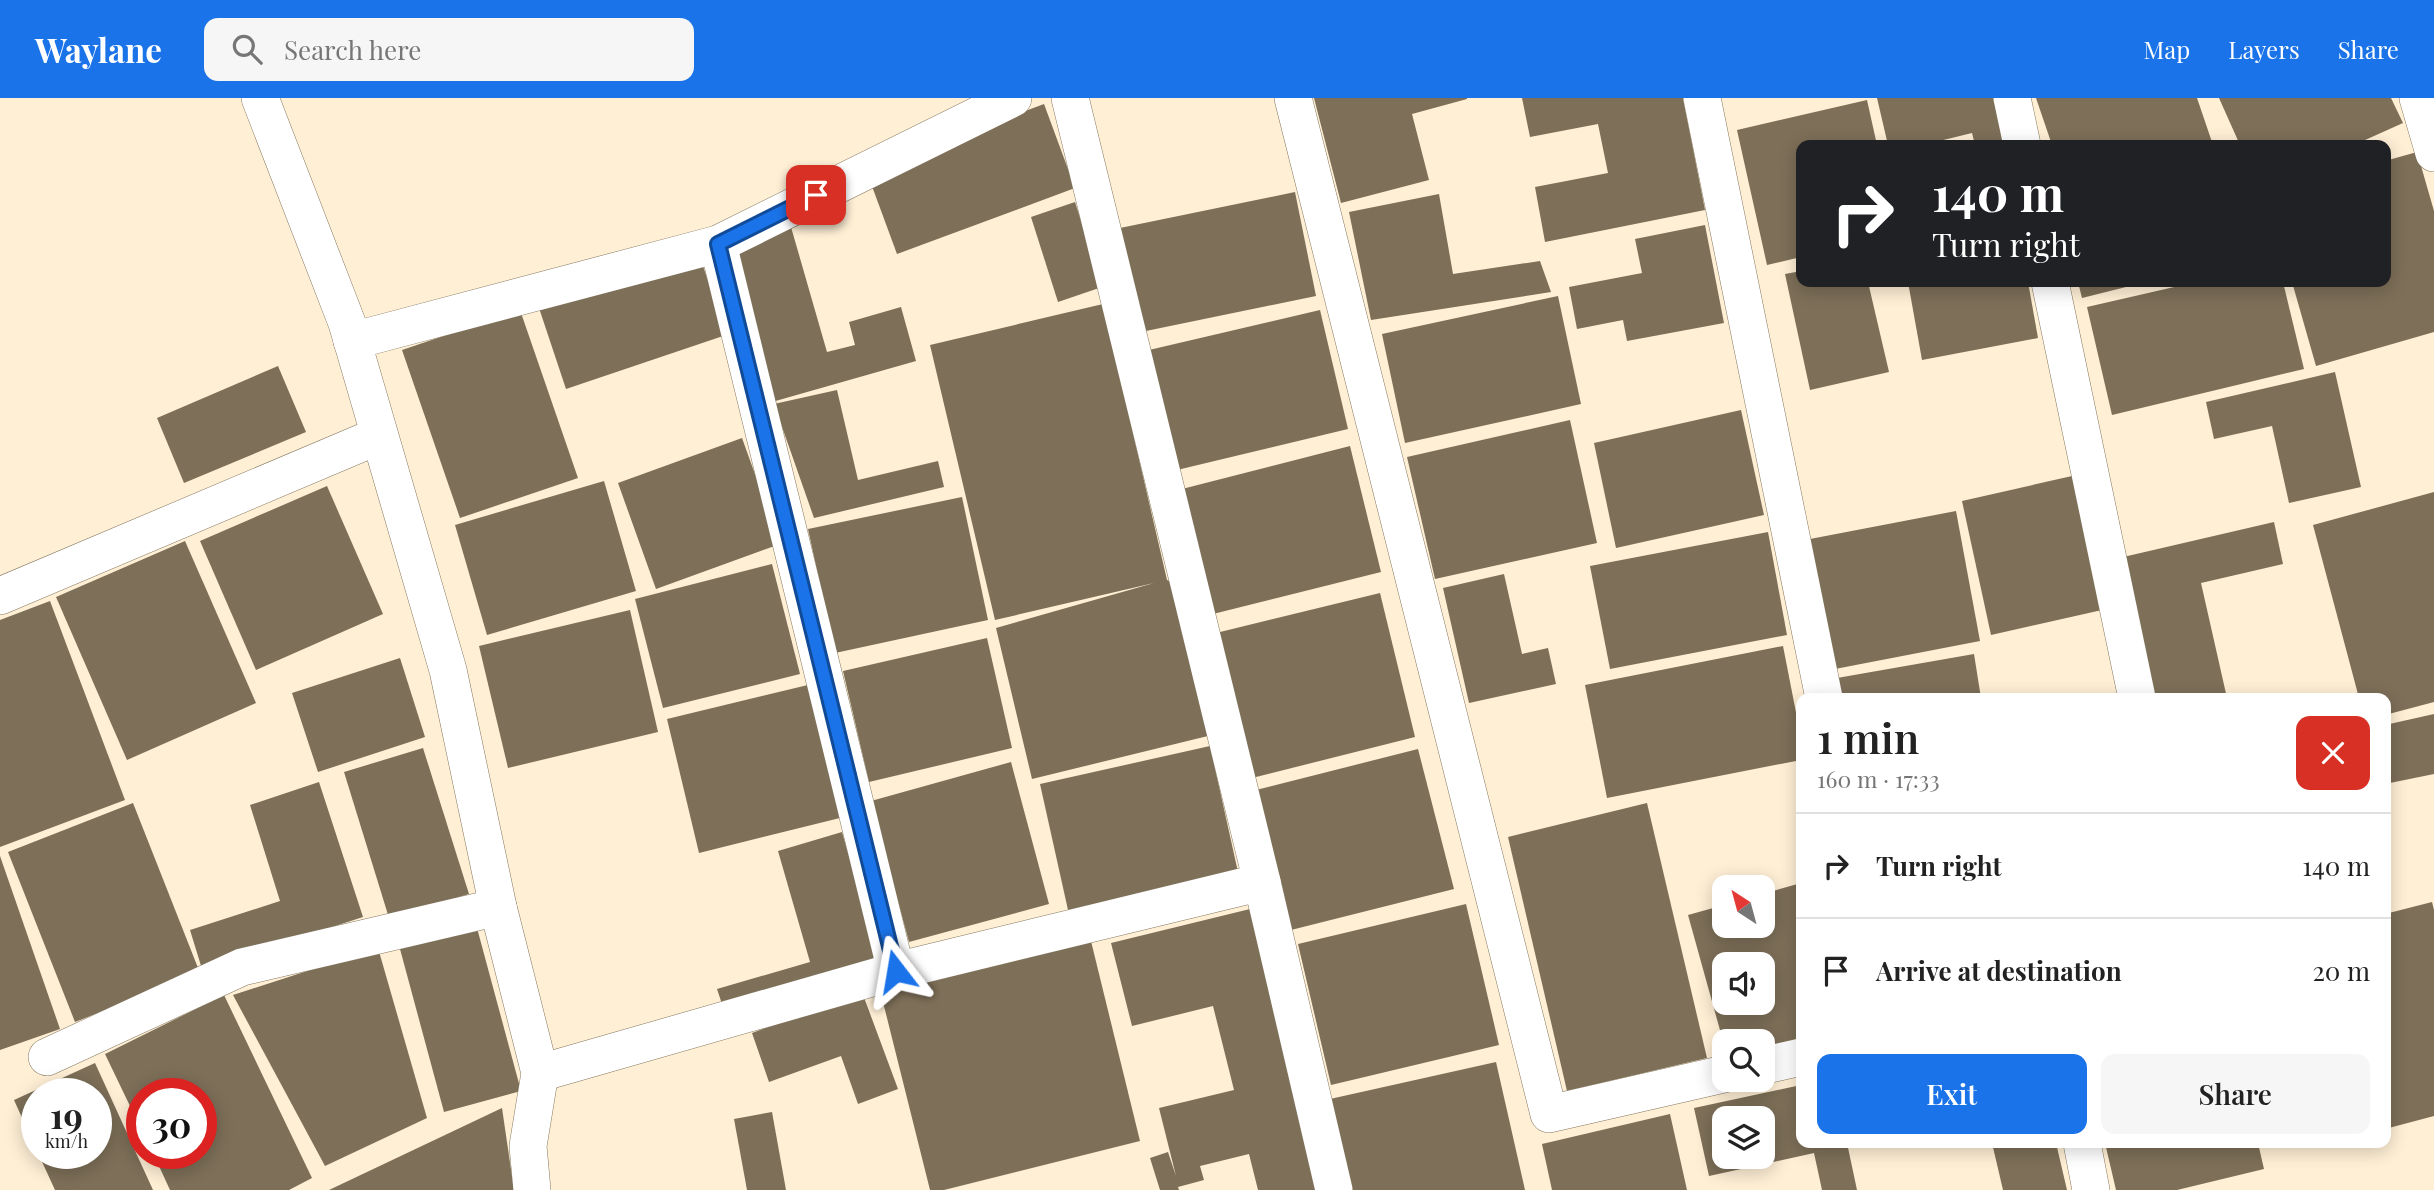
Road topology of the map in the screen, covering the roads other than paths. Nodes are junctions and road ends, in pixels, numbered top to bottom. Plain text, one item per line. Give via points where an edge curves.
1 (260, 98) edge
2 (1013, 98) edge
3 (1070, 98) edge
4 (1293, 98) edge
5 (1702, 98) edge
6 (2012, 98) edge
7 (2418, 98) edge
8 (2021, 140) edge
9 (2434, 153) edge
10 (718, 244) junction
11 (2051, 287) edge
12 (352, 341) junction
13 (378, 436) junction
14 (0, 596) edge
15 (1823, 693) edge
16 (2136, 693) edge
17 (1262, 881) junction
18 (498, 907) junction
19 (896, 971) junction
20 (47, 1057) dead end
21 (1796, 1058) edge
22 (1775, 1063) edge
23 (540, 1073) junction
24 (1712, 1077) edge
25 (2083, 1148) edge
26 (532, 1190) edge
27 (1334, 1190) edge
28 (2091, 1190) edge

1 - 12 street
2 - 10 street
3 - 17 street
4 - 24 street via 1549,1114
5 - 15 street
6 - 8 street
7 - 9 street
10 - 12 street
10 - 19 street
11 - 16 street
12 - 13 street
13 - 14 street
13 - 18 street via 448,670
17 - 19 street
17 - 27 street
18 - 20 street via 242,967
18 - 23 street
19 - 23 street
21 - 22 street
23 - 26 street via 528,1146
25 - 28 street

